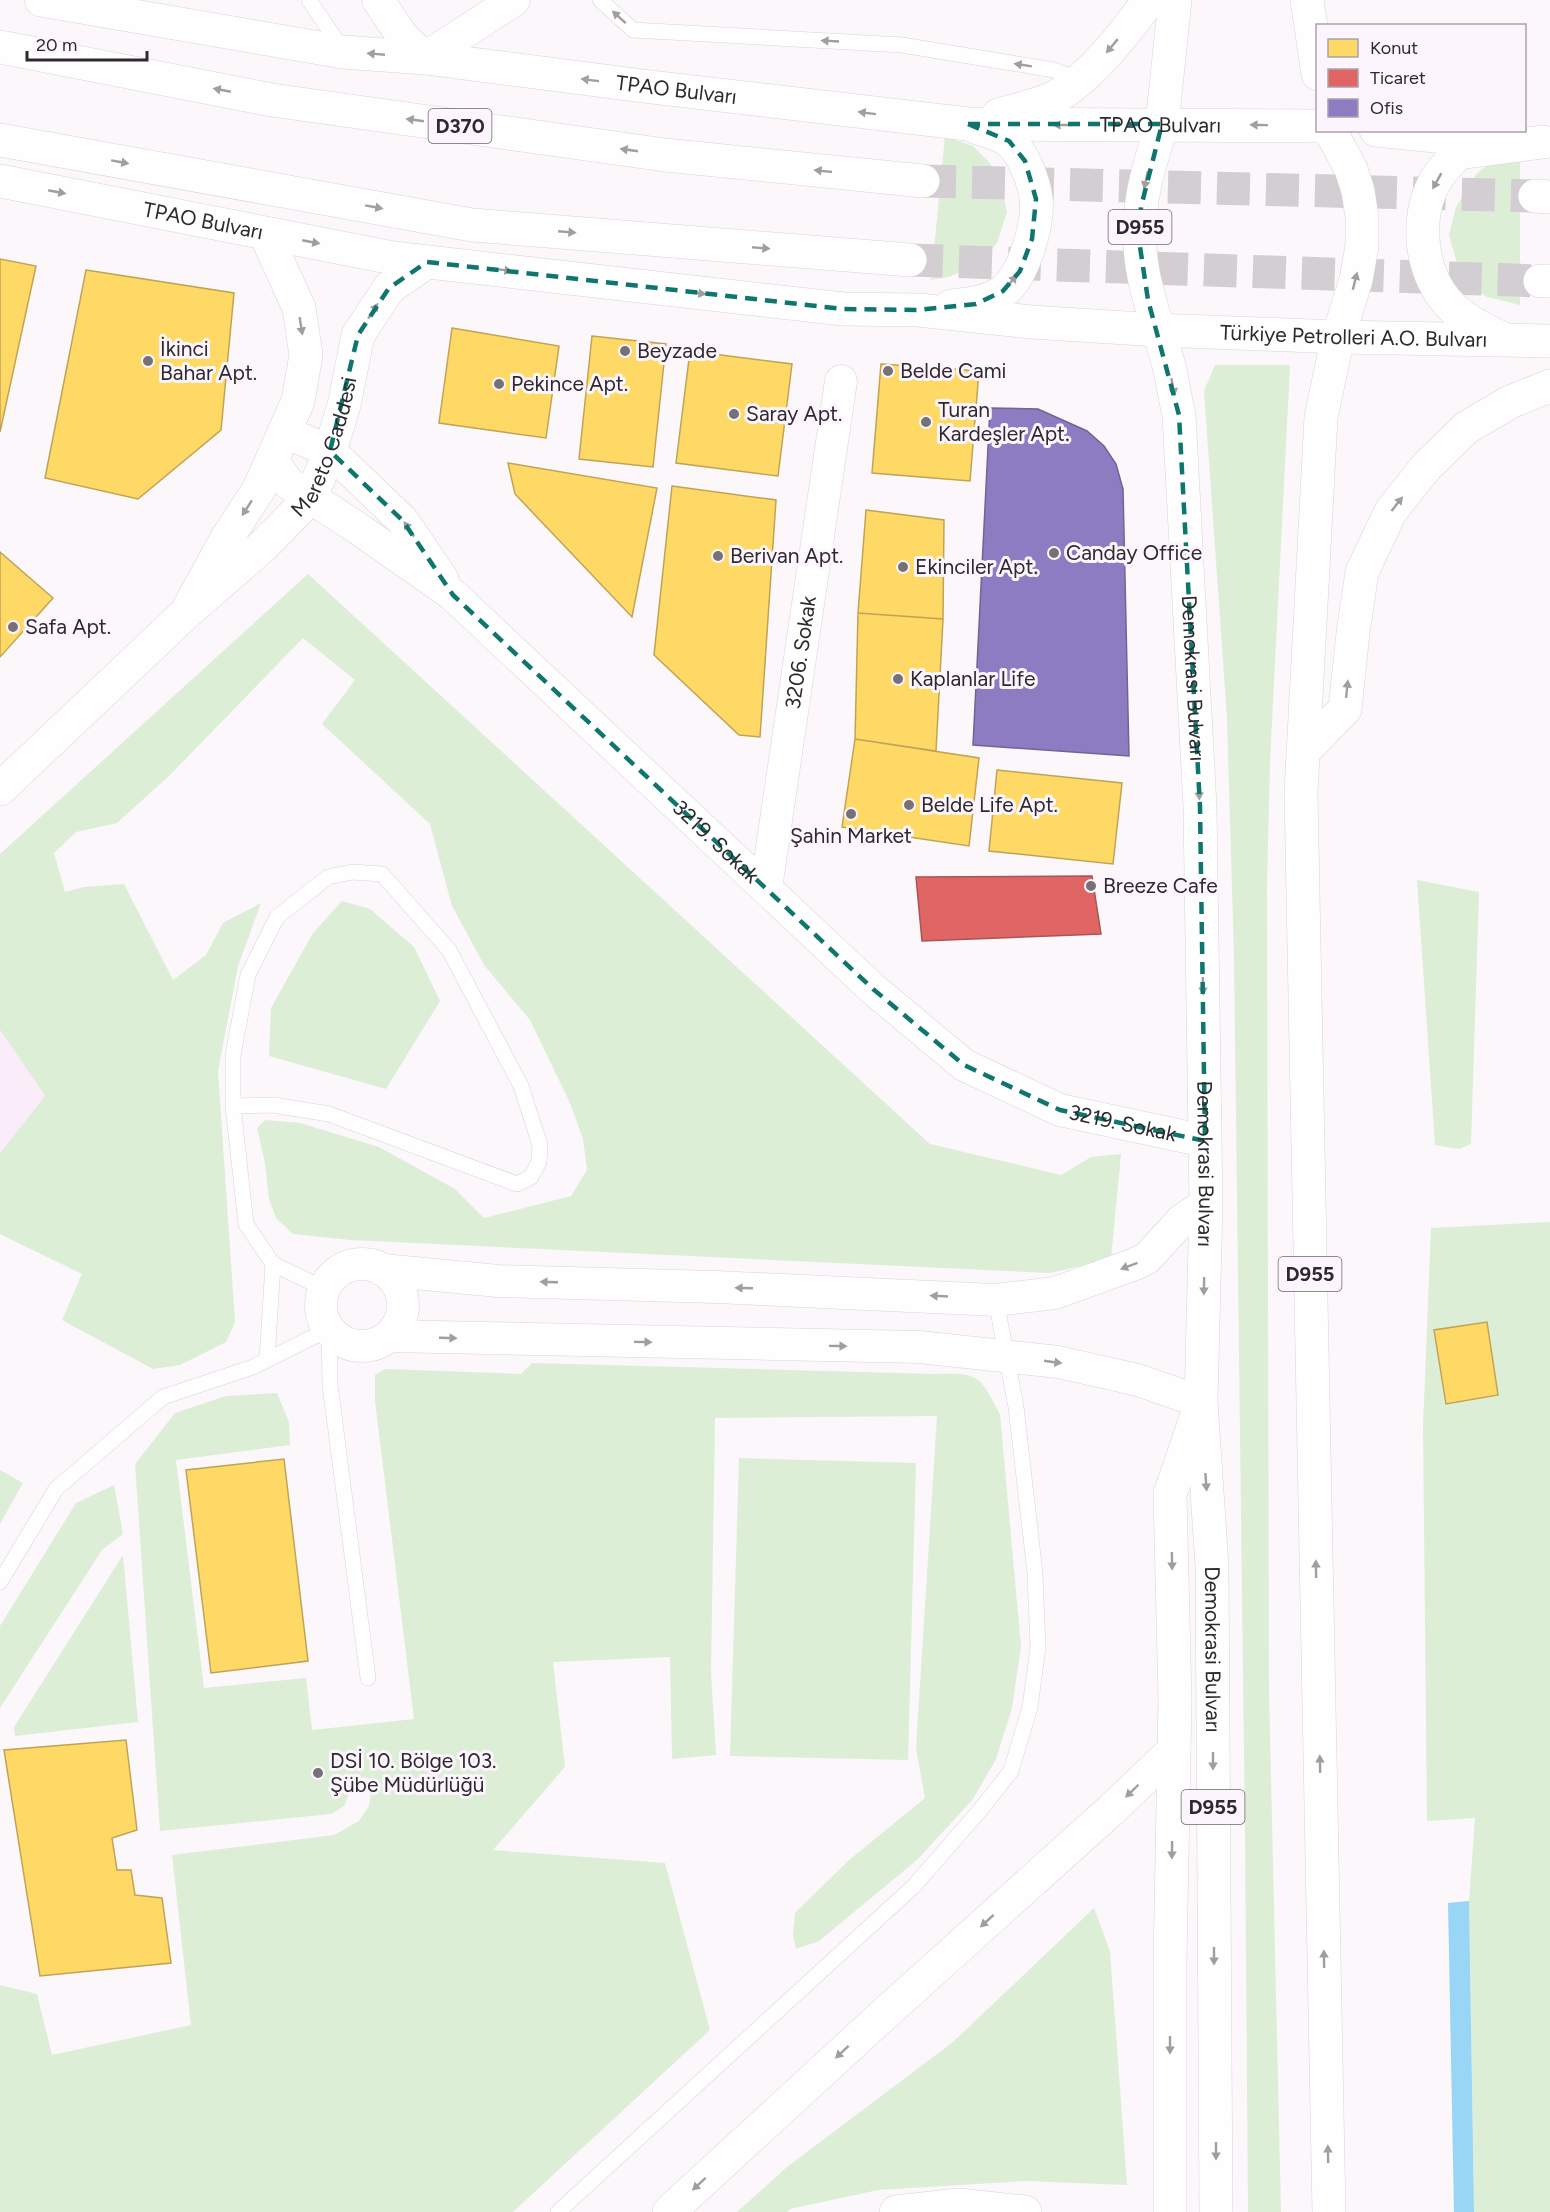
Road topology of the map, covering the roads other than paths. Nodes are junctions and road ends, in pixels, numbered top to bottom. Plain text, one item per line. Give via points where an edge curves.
1 (41, 0) edge
2 (309, 0) edge
3 (378, 0) edge
4 (514, 0) edge
5 (600, 0) edge
6 (1149, 0) edge
7 (1175, 0) edge
8 (1307, 0) edge
9 (1318, 0) edge
10 (1331, 24) edge
11 (0, 47) edge
12 (343, 52) junction
13 (425, 58) junction
14 (1316, 67) edge
15 (1079, 80) junction
16 (968, 124) junction
17 (1162, 124) junction
18 (1316, 126) edge
19 (1331, 132) edge
20 (1413, 132) edge
21 (0, 140) edge
22 (1547, 142) edge
23 (0, 181) edge
24 (923, 181) tunnel mouth
25 (265, 233) junction
26 (910, 260) tunnel mouth
27 (427, 262) junction
28 (918, 310) junction
29 (1158, 330) junction
30 (1338, 337) junction
31 (1509, 341) junction
32 (1550, 341) edge
33 (841, 381) dead end
34 (1550, 386) edge
35 (278, 446) junction
36 (330, 451) junction
37 (311, 497) junction
38 (453, 596) junction
39 (186, 613) junction
40 (1304, 752) junction
41 (0, 789) edge
42 (766, 888) junction
43 (233, 1106) junction
44 (1205, 1141) junction
45 (1206, 1204) junction
46 (273, 1263) junction
47 (383, 1270) junction
48 (325, 1289) junction
49 (996, 1300) junction
50 (329, 1329) junction
51 (389, 1336) junction
52 (1007, 1357) junction
53 (267, 1360) junction
54 (1201, 1402) junction
55 (0, 1582) edge
56 (368, 1678) dead end
57 (1174, 1750) junction
58 (558, 2212) edge
59 (669, 2212) edge
60 (896, 2212) edge
61 (1025, 2212) edge
62 (1170, 2212) edge
63 (1216, 2212) edge
64 (1329, 2212) edge

1 - 12 main road, TPAO Bulvarı
2 - 12 lane
3 - 13 street via 402,36
4 - 13 street
15 -> 5 lane via 1054,70 902,45 633,30
6 -> 15 main road via 1100,61
7 - 17 main road, Demokrasi Bulvarı
8 - 14 main road
9 - 10 main road
24 -> 11 main road, D370 via 665,155 272,100
13 -> 12 main road, TPAO Bulvarı
16 -> 13 main road, TPAO Bulvarı
15 - 16 main road via 1052,99
17 -> 16 main road, TPAO Bulvarı
28 -> 16 main road via 976,304 1003,291 1020,271 1032,239 1036,199 1025,161 1009,141
18 -> 17 main road, TPAO Bulvarı
17 -> 29 main road, Demokrasi Bulvarı / D955 via 1141,207 1140,240 1142,273
30 -> 19 main road via 1356,280 1362,217 1351,169
20 - 22 main road via 1484,141
21 -> 26 main road, TPAO Bulvarı via 472,225
22 -> 31 main road via 1458,153 1436,180 1424,212 1423,246 1432,279 1452,307 1481,329
23 -> 25 main road, TPAO Bulvarı
25 -> 27 main road, TPAO Bulvarı
25 -> 35 main road, Mereto Caddesi via 299,308 306,355 298,401
27 -> 28 main road, TPAO Bulvarı via 843,309
36 -> 27 main road, Mereto Caddesi via 358,335 389,288
28 - 29 main road, TPAO Bulvarı
29 - 30 main road, Türkiye Petrolleri A.O. Bulvarı
29 -> 44 main road, Demokrasi Bulvarı / D955 via 1179,415 1200,807
30 - 31 main road, Türkiye Petrolleri A.O. Bulvarı
30 - 40 main road, D955 via 1322,417
31 - 32 main road, Türkiye Petrolleri A.O. Bulvarı
33 - 42 street, 3206. Sokak
40 -> 34 main road via 1345,709 1362,572 1391,511 1426,467 1466,428 1510,402
35 - 36 street
35 - 37 street, 3219. Sokak via 288,483
35 -> 39 main road, Mereto Caddesi via 260,489 227,538
36 - 37 main road, Mereto Caddesi
38 -> 36 street via 403,521
37 - 38 street, 3219. Sokak
37 - 39 main road, Mereto Caddesi via 263,546
38 - 42 street, 3219. Sokak
39 - 41 main road, Mereto Caddesi
64 -> 40 main road, D955 via 1301,792
42 - 44 street, 3219. Sokak via 873,989 964,1065 1060,1110
43 - 43 lane via 232,1055 248,975 277,917 328,878 352,872 382,874 455,960 521,1086 540,1145 539,1162 531,1177 517,1184 329,1114 273,1105
43 - 46 lane via 246,1224
44 - 45 main road, Demokrasi Bulvarı / D955
45 -> 49 street via 1182,1220 1147,1258 1135,1264 1055,1293
45 -> 54 main road, Demokrasi Bulvarı / D955
46 - 48 lane
46 - 53 lane
47 - 48 street via 358,1265 344,1269 332,1277
49 -> 47 street via 498,1281
47 - 51 street via 400,1289 403,1302 402,1314
48 - 50 street via 321,1302
49 - 52 lane
50 - 51 street via 352,1345 366,1346
50 - 53 lane
50 - 56 lane via 330,1385
51 -> 52 street via 918,1347
52 -> 54 street via 1058,1362 1138,1380
52 - 58 lane via 1035,1573 1038,1648 1030,1707 1011,1771 914,1886
53 - 55 lane via 163,1397 56,1489
54 -> 57 main road via 1170,1494
54 -> 63 main road, Demokrasi Bulvarı / D955 via 1212,1566
57 -> 59 main road
57 -> 62 main road
60 - 61 main road via 959,2205

